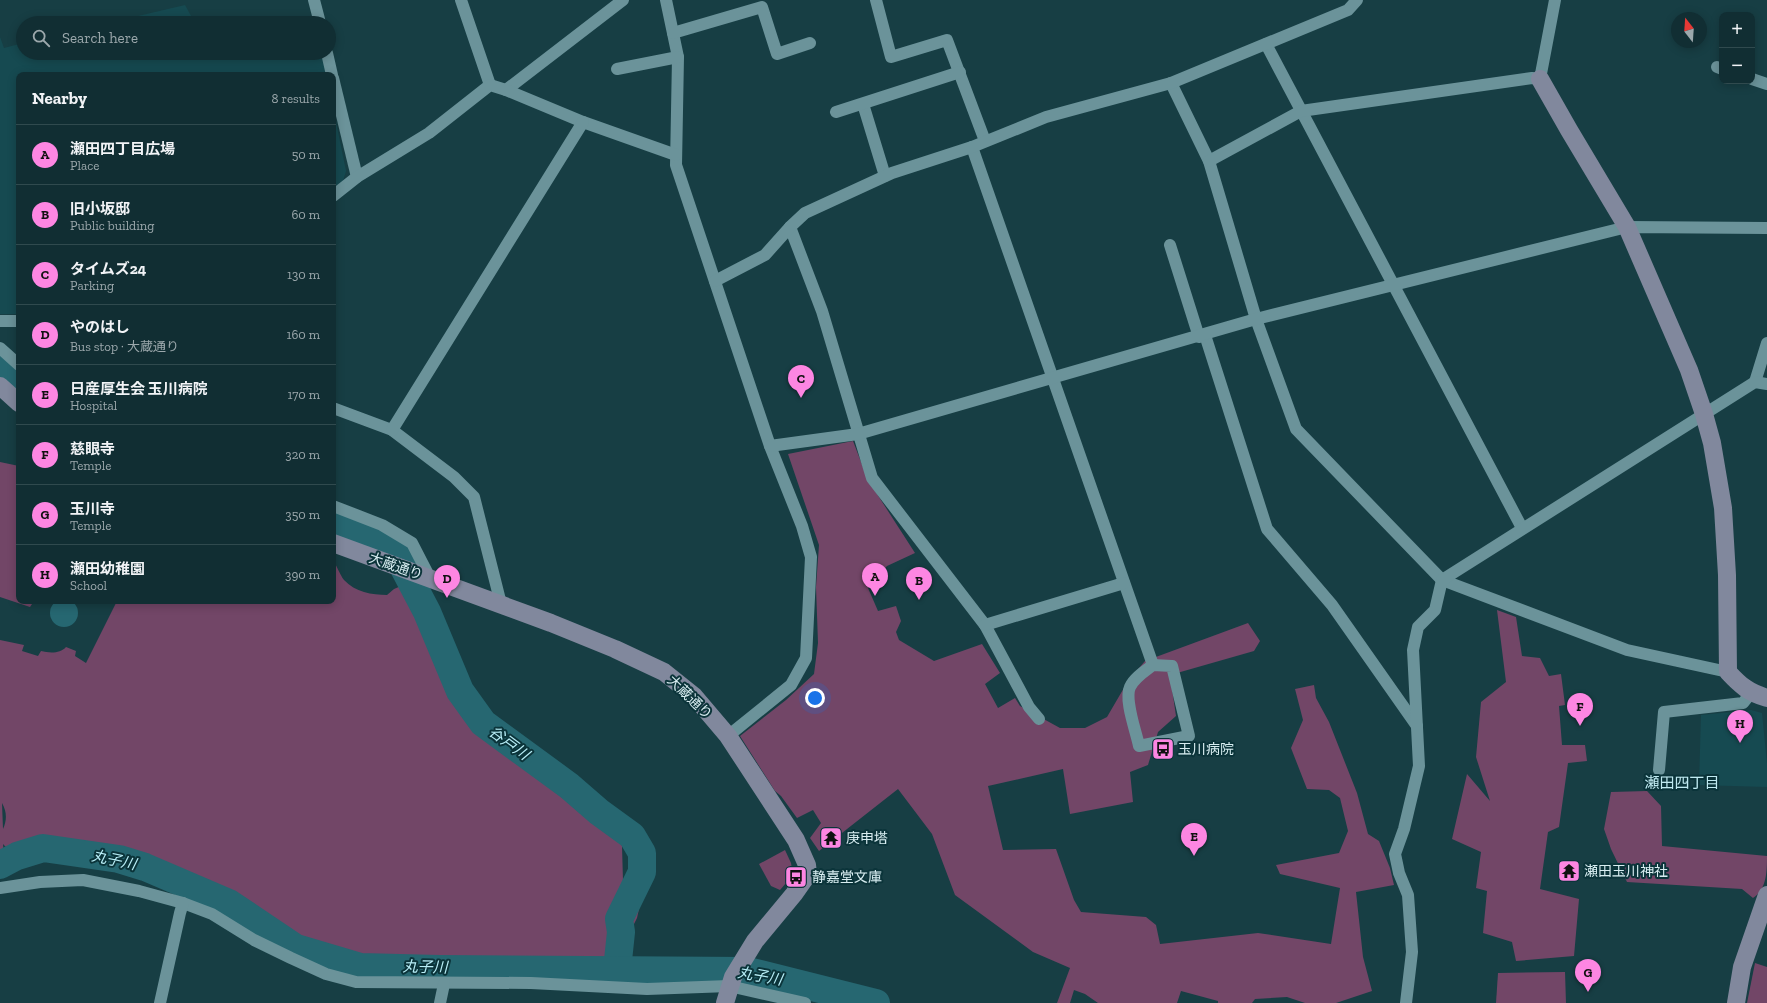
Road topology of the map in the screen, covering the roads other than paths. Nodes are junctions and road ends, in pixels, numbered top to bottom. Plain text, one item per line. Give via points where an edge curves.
1 (314, 0) edge
2 (461, 0) edge
3 (623, 0) edge
4 (666, 0) edge
5 (876, 0) edge
6 (1357, 0) edge
7 (1555, 0) edge
8 (318, 16) edge
9 (673, 33) junction
10 (810, 43) dead end
11 (1266, 44) junction
12 (678, 57) junction
13 (329, 60) edge
14 (617, 69) dead end
15 (332, 72) edge
16 (960, 72) junction
17 (1540, 79) junction
18 (1755, 80) edge
19 (1171, 83) junction
20 (1767, 84) edge
21 (490, 85) junction
22 (336, 89) edge
23 (506, 90) junction
24 (863, 104) junction
25 (1301, 111) junction
26 (836, 112) dead end
27 (583, 122) junction
28 (985, 141) junction
29 (972, 147) junction
30 (676, 155) junction
31 (1209, 161) junction
32 (885, 176) junction
33 (357, 177) junction
34 (336, 194) edge
35 (790, 227) junction
36 (1627, 227) junction
37 (1767, 228) edge
38 (1170, 245) dead end
39 (715, 282) junction
40 (1394, 285) junction
41 (1256, 319) junction
42 (0, 321) edge
43 (16, 321) edge
44 (1202, 336) junction
45 (1767, 343) edge
46 (0, 348) edge
47 (16, 362) edge
48 (1052, 378) junction
49 (1761, 383) edge
50 (0, 386) edge
51 (16, 400) edge
52 (336, 409) edge
53 (1704, 414) junction
54 (392, 430) junction
55 (858, 434) junction
56 (770, 446) junction
57 (336, 507) edge
58 (1522, 528) junction
59 (336, 545) edge
60 (430, 578) junction
61 (1442, 580) junction
62 (1124, 582) junction
63 (501, 604) junction
64 (985, 625) junction
65 (1153, 665) junction
66 (1728, 672) junction
67 (1759, 695) edge
68 (1039, 719) dead end
69 (1417, 726) junction
70 (728, 736) junction
71 (1659, 770) dead end
72 (0, 888) edge
73 (1767, 895) edge
74 (183, 903) junction
75 (731, 983) edge
76 (444, 984) junction
77 (160, 1003) edge
78 (440, 1003) edge
79 (805, 1003) edge
80 (1406, 1003) edge
81 (1736, 1003) edge

1 - 8 street
2 - 21 street
3 - 23 street
4 - 9 street
5 - 16 street via 891,57 948,40
6 - 11 street via 1348,10
7 - 17 street
9 - 10 street via 762,7 777,54
9 - 12 street
11 - 19 street
11 - 25 street
12 - 14 street
12 - 30 street
13 - 15 street
16 - 24 street
16 - 28 street
17 - 25 street via 1532,78
17 - 36 street
18 - 20 street
19 - 28 street via 1046,117
19 - 31 street
21 - 23 street
21 - 33 street via 429,133
22 - 33 street
23 - 27 street
24 - 26 street
24 - 32 street
25 - 31 street
25 - 40 street
27 - 30 street
27 - 54 street
28 - 29 street
29 - 32 street
29 - 48 street
30 - 39 street via 676,165
31 - 41 street
32 - 35 street via 805,213
33 - 34 street
35 - 39 street via 765,255
35 - 55 street via 822,311
36 - 37 street
36 - 40 street
36 - 53 street via 1689,370
38 - 44 street
39 - 56 street
40 - 41 street
40 - 58 street
41 - 44 street
41 - 61 street via 1296,429
42 - 43 street
44 - 48 street
44 - 69 street via 1267,529 1332,605
45 - 49 street
46 - 47 street
48 - 55 street
48 - 62 street
49 - 53 street
50 - 51 street
52 - 54 street
53 - 58 street
53 - 66 street via 1712,443 1723,508
54 - 63 street via 454,477 474,497
55 - 56 street
55 - 64 street via 872,478
56 - 70 street via 802,526 811,557 806,658 791,684
57 - 60 street via 382,525 412,543
58 - 61 street
59 - 60 street, 大蔵通り
60 - 63 street, 大蔵通り
61 - 66 street via 1627,650
61 - 69 street via 1434,610 1418,627 1413,650
62 - 64 street
62 - 65 street
63 - 70 street, 大蔵通り via 608,646 664,672 694,696
64 - 68 street via 1029,707
65 - 65 street via 1172,666 1189,736 1139,746 1128,697 1130,686
66 - 67 street via 1741,686
67 - 71 street via 1743,703 1664,712
69 - 80 street via 1419,766 1404,829 1395,854 1398,873 1409,902 1412,952
70 - 75 street, 大蔵通り via 796,840 804,856 808,874 755,941
72 - 74 street via 40,882 83,880
73 - 81 street via 1742,967
74 - 76 street via 212,914 254,940 326,974 356,982
74 - 77 street
75 - 76 street via 648,989 531,983
75 - 79 street
76 - 78 street

